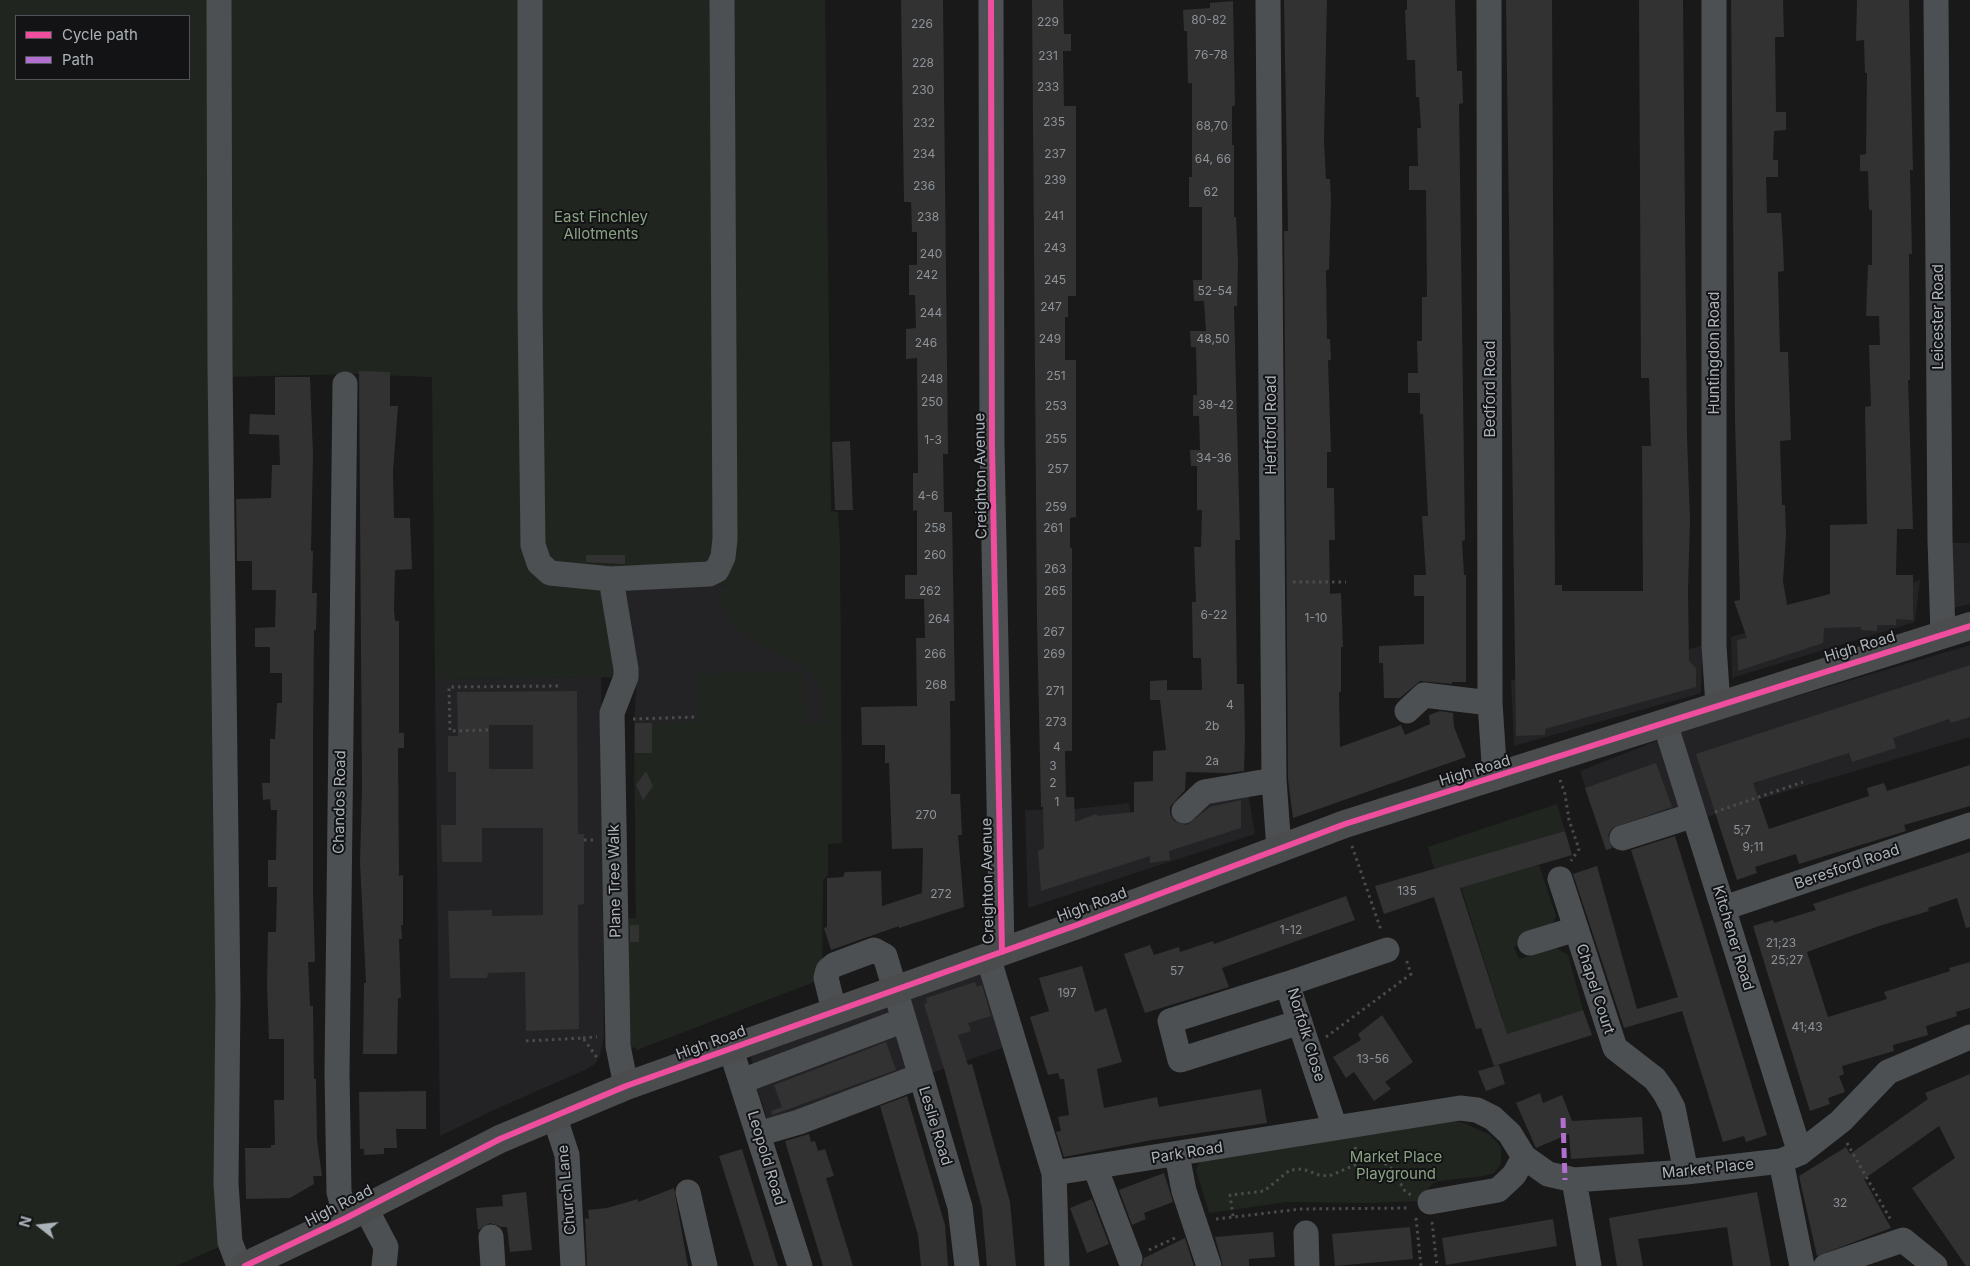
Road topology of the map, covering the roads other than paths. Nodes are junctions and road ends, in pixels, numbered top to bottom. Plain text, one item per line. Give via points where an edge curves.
1 (219, 0) edge
2 (530, 0) edge
3 (722, 0) edge
4 (991, 0) edge
5 (1268, 0) edge
6 (1489, 0) edge
7 (1714, 0) edge
8 (1936, 0) edge
9 (345, 384) dead end
10 (611, 578) junction
11 (1970, 626) edge
12 (1943, 634) junction
13 (1490, 703) junction
14 (1718, 705) junction
15 (1407, 711) dead end
16 (1665, 723) junction
17 (1495, 778) junction
18 (1274, 780) junction
19 (1184, 811) dead end
20 (1695, 817) junction
21 (1970, 825) edge
22 (1622, 838) dead end
23 (1279, 849) junction
24 (1560, 879) road end
25 (1724, 908) junction
26 (1576, 930) junction
27 (1530, 943) dead end
28 (1387, 950) dead end
29 (995, 954) junction
30 (1287, 984) junction
31 (894, 989) junction
32 (834, 1010) junction
33 (904, 1020) junction
34 (1300, 1022) junction
35 (1970, 1037) edge
36 (731, 1050) junction
37 (920, 1076) junction
38 (742, 1081) junction
39 (626, 1086) junction
40 (554, 1115) junction
41 (1335, 1128) junction
42 (758, 1134) junction
43 (1176, 1156) junction
44 (1524, 1157) junction
45 (1791, 1157) junction
46 (1095, 1167) junction
47 (1686, 1172) junction
48 (1054, 1173) junction
49 (1574, 1180) junction
50 (688, 1192) dead end
51 (1421, 1207) road end
52 (356, 1212) junction
53 (1306, 1233) dead end
54 (491, 1237) dead end
55 (1130, 1259) road end
56 (239, 1266) edge
57 (246, 1266) edge
58 (384, 1266) edge
59 (493, 1266) edge
60 (573, 1266) edge
61 (705, 1266) edge
62 (800, 1266) edge
63 (967, 1266) edge
64 (1057, 1266) edge
65 (1209, 1266) edge
66 (1307, 1266) edge
67 (1589, 1266) edge
68 (1802, 1266) edge
69 (1826, 1266) edge
70 (1934, 1266) edge

1 - 56 street via 228,1000 226,1184 230,1242
2 - 10 street via 533,545 539,563 550,573
3 - 10 street via 723,557 717,570 709,574
4 - 29 street, Creighton Avenue
5 - 18 street, Hertford Road
6 - 13 street, Bedford Road
7 - 14 street, Huntingdon Road via 1714,646
8 - 12 street, Leicester Road
9 - 52 street, Chandos Road via 337,1073 339,1192
10 - 39 street, Plane Tree Walk via 626,662 626,677 612,713 618,1046
11 - 12 main road, High Road
12 - 14 main road, High Road
13 - 15 street via 1424,695
13 - 17 street, Bedford Road
14 - 16 main road, High Road
16 - 17 main road, High Road
16 - 20 street, Kitchener Road
17 - 23 main road, High Road via 1345,824
18 - 19 street via 1204,792
18 - 23 street, Hertford Road
20 - 22 street
20 - 25 street, Kitchener Road
21 - 25 street, Beresford Road
23 - 29 main road, High Road
24 - 26 street, Chapel Court
25 - 45 street, Kitchener Road
26 - 27 street, Chapel Court
26 - 47 street, Chapel Court via 1614,1048 1655,1079 1672,1108
28 - 30 street, Norfolk Close
29 - 31 main road, High Road
29 - 48 street
30 - 34 street, Norfolk Close
30 - 34 street via 1170,1021 1180,1060
31 - 32 main road, High Road
31 - 32 street, Leslie Road via 885,956 874,950 828,970 826,978
31 - 33 street, Leslie Road
32 - 36 main road, High Road
33 - 37 street, Leslie Road
33 - 38 street
34 - 41 street, Norfolk Close
35 - 45 street via 1888,1072 1836,1125
36 - 38 street, Leopold Road
36 - 39 main road, High Road
37 - 42 street via 799,1122
37 - 63 street, Leslie Road via 960,1207
38 - 42 street, Leopold Road
39 - 40 main road, High Road
40 - 52 main road, High Road via 452,1162
40 - 60 street, Church Lane via 567,1155
41 - 43 street, Park Road
41 - 44 street, Park Road via 1460,1108 1477,1110 1493,1118 1510,1134
42 - 62 street, Leopold Road
43 - 46 street, Park Road
43 - 65 street
44 - 49 street, Market Place via 1548,1174
44 - 51 street via 1514,1175 1498,1190
45 - 47 street, Market Place
45 - 68 street, Kitchener Road
46 - 48 street, Park Road
46 - 55 street
47 - 49 street, Market Place
48 - 64 street
49 - 67 street
50 - 61 street
52 - 57 main road, High Road
52 - 58 street, Chandos Road via 386,1247
53 - 66 street
54 - 59 street
69 - 70 street via 1903,1240

